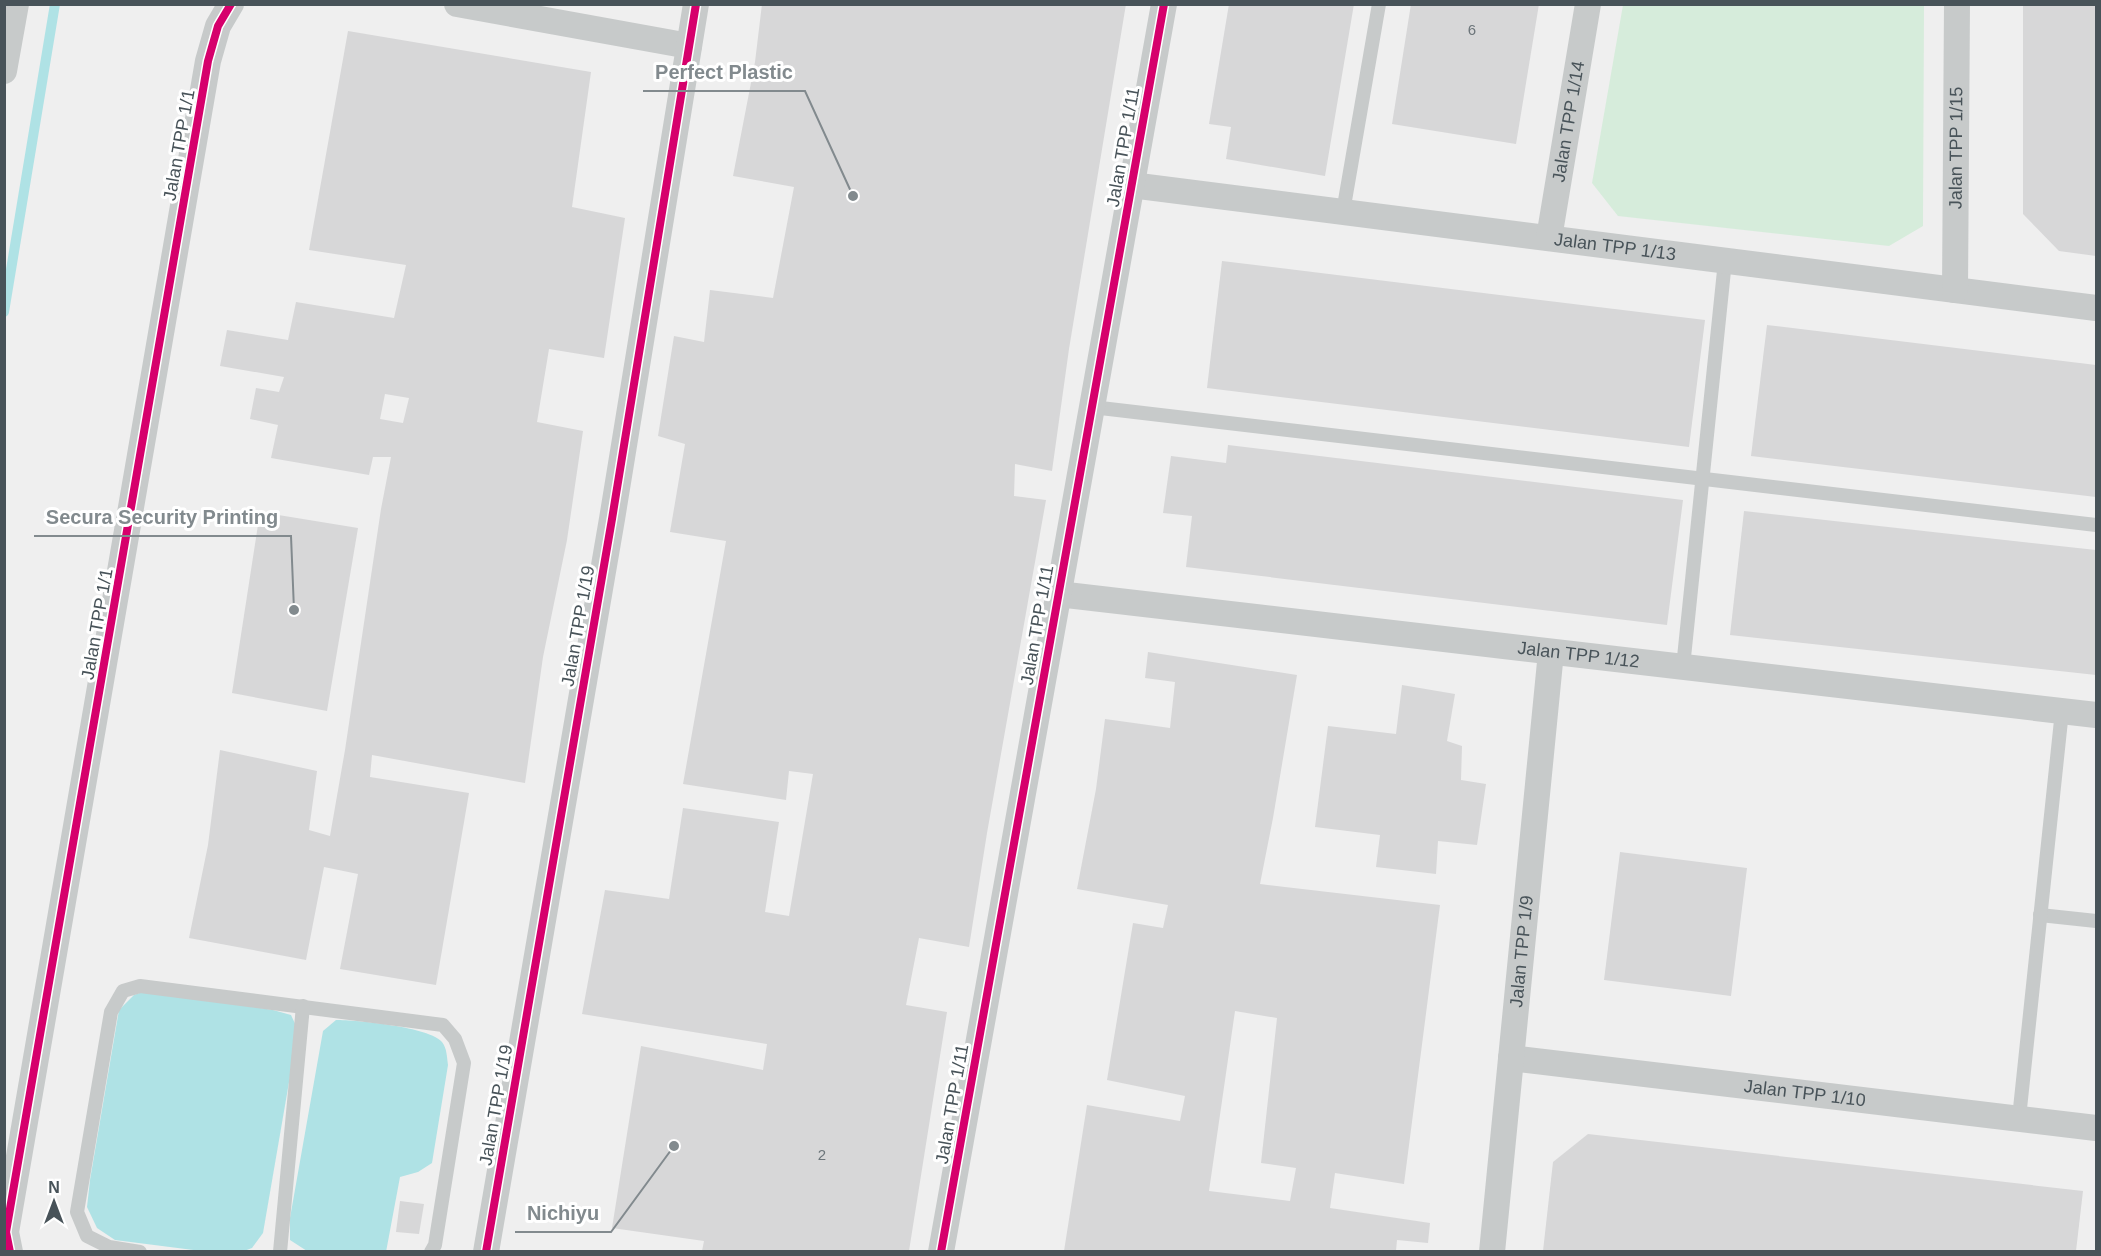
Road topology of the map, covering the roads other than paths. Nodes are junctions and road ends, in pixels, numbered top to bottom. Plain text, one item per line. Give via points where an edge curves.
1 (231, 4) edge
2 (457, 4) edge
3 (696, 4) edge
4 (1164, 4) edge
5 (1379, 4) edge
6 (1588, 4) edge
7 (1957, 4) edge
8 (13, 5) edge
9 (689, 46) junction
10 (4, 71) edge
11 (1131, 185) junction
12 (1343, 212) junction
13 (1550, 238) junction
14 (1725, 261) junction
15 (1955, 290) junction
16 (2097, 308) edge
17 (1092, 407) junction
18 (1703, 479) junction
19 (2097, 525) edge
20 (1058, 594) junction
21 (1551, 652) junction
22 (1683, 667) junction
23 (2062, 711) junction
24 (2097, 715) edge
25 (2040, 915) junction
26 (2097, 921) edge
27 (303, 1006) junction
28 (1511, 1058) junction
29 (2019, 1118) junction
30 (2097, 1128) edge
31 (10, 1251) edge
32 (140, 1251) edge
33 (280, 1251) edge
34 (430, 1251) edge
35 (486, 1251) edge
36 (941, 1251) edge
37 (1492, 1251) edge

1 - 31 street, Jalan TPP 1/1 via 218,26 206,73 6,1232
2 - 9 street
3 - 9 street, Jalan TPP 1/19
4 - 11 street, Jalan TPP 1/11
5 - 12 lane
6 - 13 street, Jalan TPP 1/14
7 - 15 street, Jalan TPP 1/15
8 - 10 street
9 - 35 street, Jalan TPP 1/19
11 - 12 street, Jalan TPP 1/13
11 - 17 street, Jalan TPP 1/11
12 - 13 street, Jalan TPP 1/13
13 - 14 street, Jalan TPP 1/13
14 - 15 street, Jalan TPP 1/13
14 - 18 lane
15 - 16 street, Jalan TPP 1/13
17 - 18 lane
17 - 20 street, Jalan TPP 1/11
18 - 19 lane
18 - 22 lane
20 - 21 street, Jalan TPP 1/12
20 - 36 street, Jalan TPP 1/11
21 - 22 street, Jalan TPP 1/12
21 - 28 street, Jalan TPP 1/9
22 - 23 street, Jalan TPP 1/12
23 - 24 street, Jalan TPP 1/12
23 - 25 lane
25 - 26 lane
25 - 29 lane
27 - 32 lane via 140,986 123,991 111,1012 77,1212 87,1236 109,1247
27 - 33 lane
27 - 34 lane via 443,1025 455,1040 464,1063 435,1245
28 - 29 street, Jalan TPP 1/10
28 - 37 street, Jalan TPP 1/9
29 - 30 street, Jalan TPP 1/10

